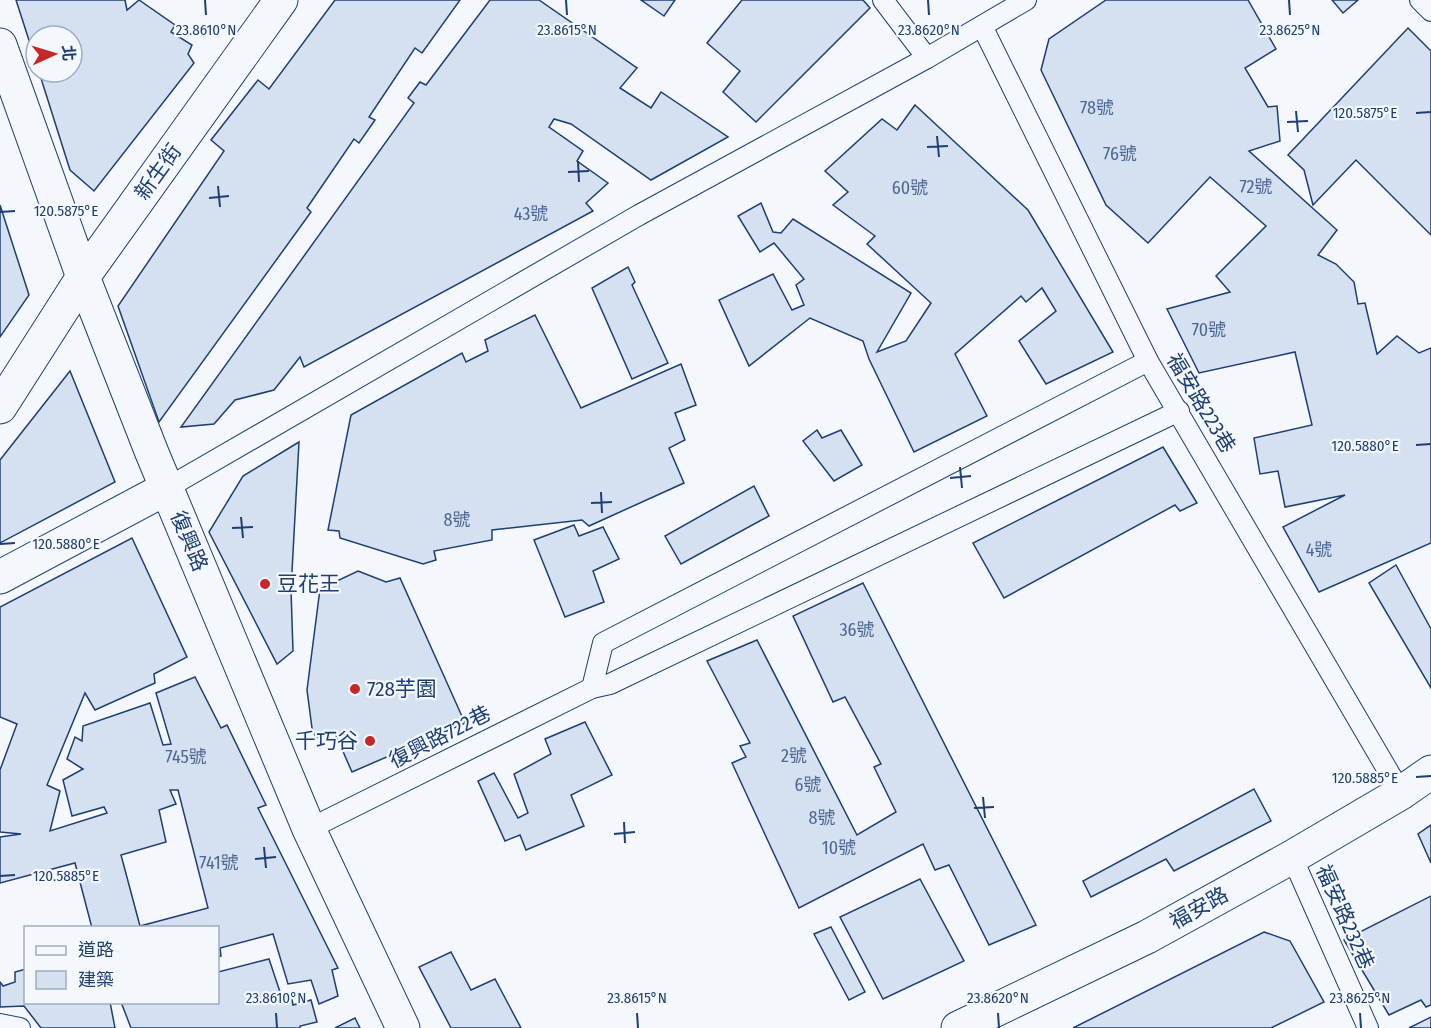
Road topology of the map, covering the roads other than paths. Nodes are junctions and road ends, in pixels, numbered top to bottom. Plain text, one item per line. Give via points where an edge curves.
1 (281, 0) edge
2 (883, 0) edge
3 (1026, 0) edge
4 (1420, 0) edge
5 (1431, 11) edge
6 (982, 26) junction
7 (0, 45) edge
8 (927, 58) junction
9 (83, 277) junction
10 (1148, 361) junction
11 (0, 407) edge
12 (1179, 411) junction
13 (167, 488) junction
14 (0, 577) edge
15 (592, 688) junction
16 (1431, 772) edge
17 (1401, 793) junction
18 (309, 829) junction
19 (1292, 857) junction
20 (0, 1024) edge
21 (20, 1028) edge
22 (403, 1028) edge
23 (958, 1028) edge
24 (1368, 1028) edge

1 - 9 street, 新生街
2 - 8 lane
3 - 6 lane
4 - 5 lane
6 - 8 lane
6 - 10 lane, 福安路223巷
7 - 9 street, 復興路
8 - 13 lane via 629,220
9 - 11 street, 新生街
9 - 13 street, 復興路
10 - 12 lane, 福安路223巷
10 - 15 lane via 603,643
12 - 15 lane, 復興路722巷 via 610,684
12 - 17 lane, 福安路223巷
13 - 14 street
13 - 18 street, 復興路
15 - 18 lane, 復興路722巷
16 - 17 street, 福安路
17 - 19 street, 福安路
18 - 22 street, 復興路
19 - 23 street, 福安路 via 1147,937
19 - 24 lane, 福安路232巷
20 - 21 lane

